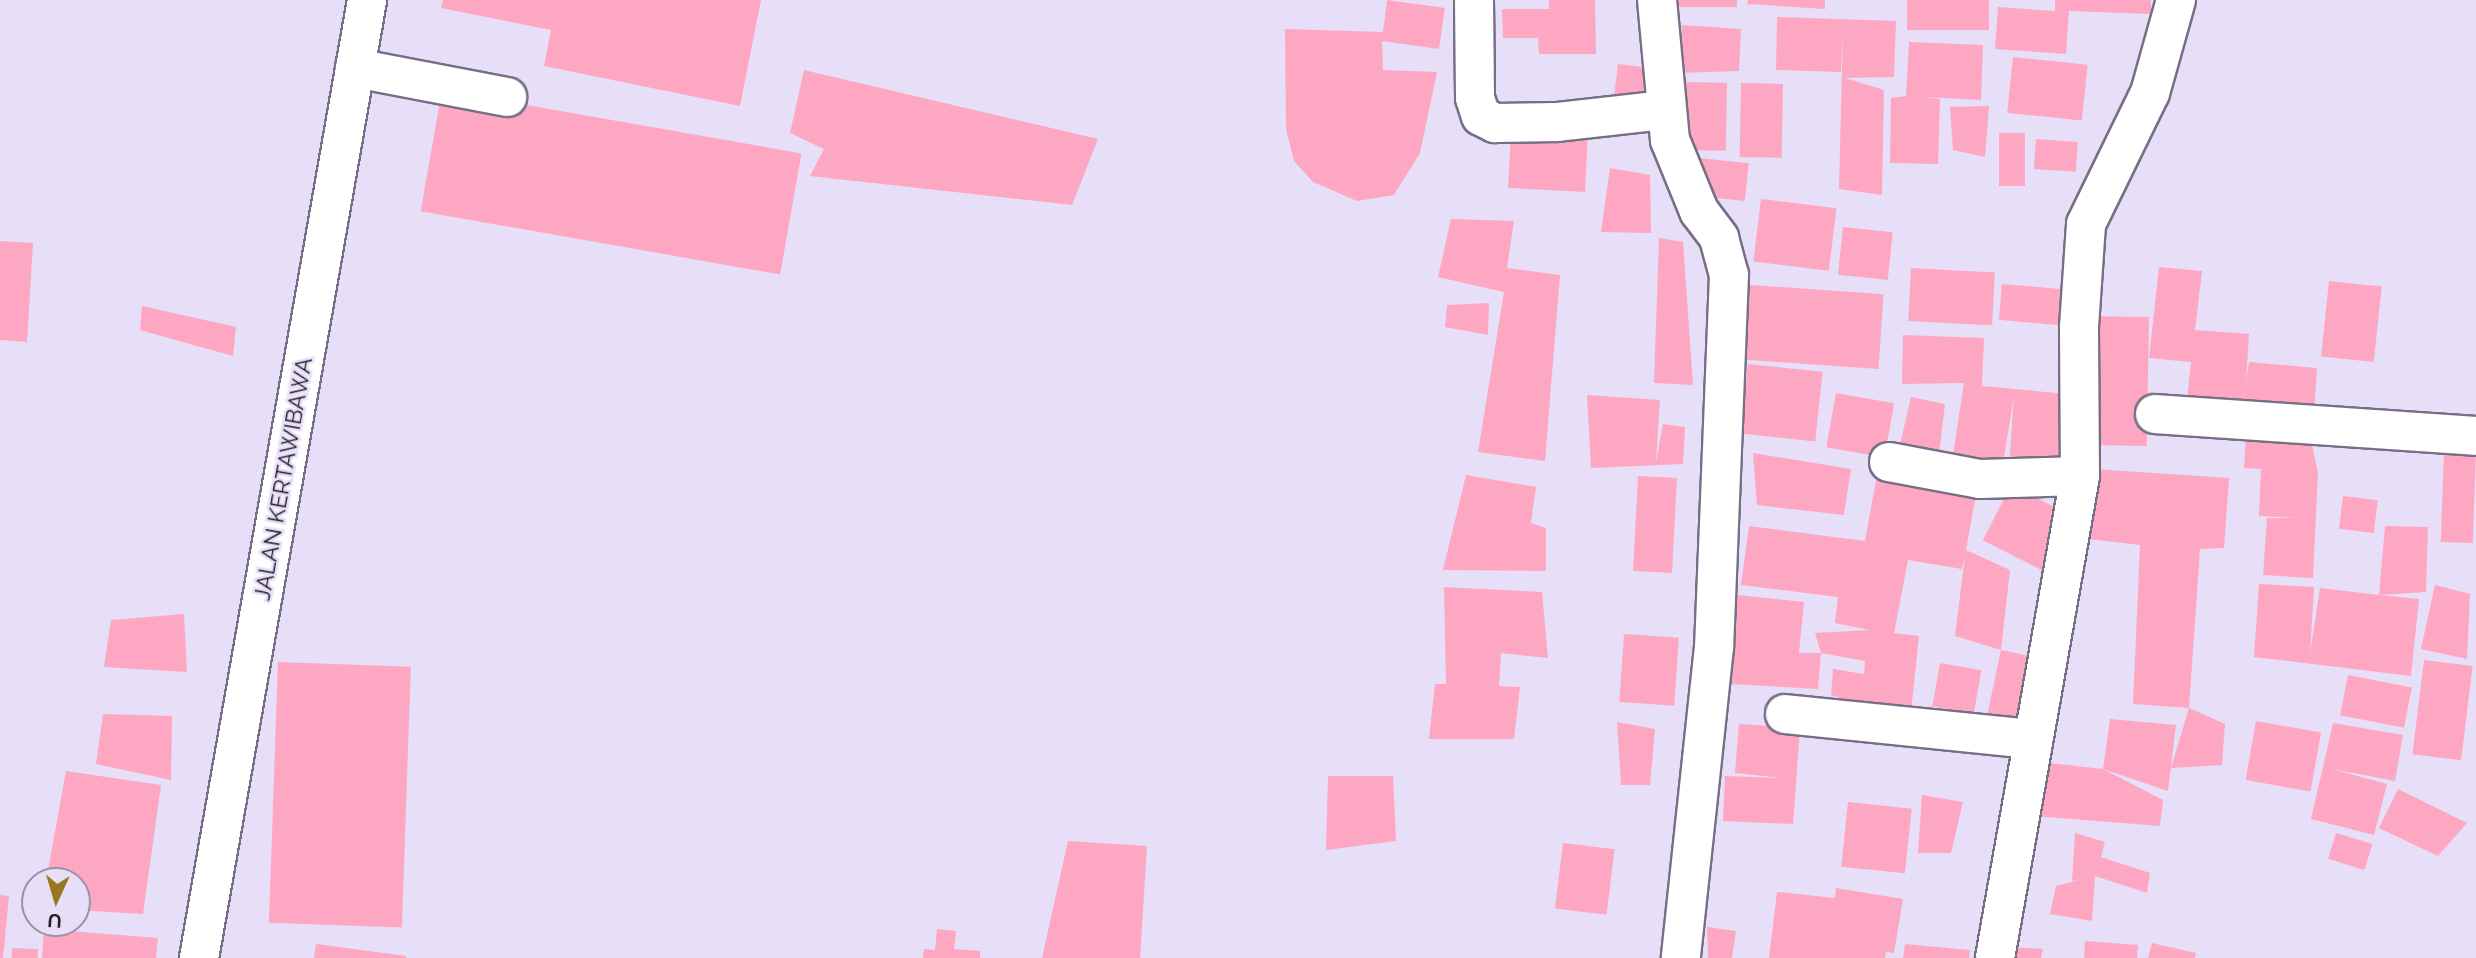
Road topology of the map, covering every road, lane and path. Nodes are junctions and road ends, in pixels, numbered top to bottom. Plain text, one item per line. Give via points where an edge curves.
1 (367, 0) edge
2 (1474, 0) edge
3 (1657, 0) edge
4 (2176, 0) edge
5 (355, 68) junction
6 (507, 97) dead end
7 (1664, 110) junction
8 (2155, 414) dead end
9 (2476, 436) edge
10 (1889, 462) dead end
11 (2080, 476) junction
12 (1785, 714) dead end
13 (2032, 739) junction
14 (199, 958) edge
15 (1681, 958) edge
16 (1995, 958) edge

1 - 5 street, JALAN KERTAWIBAWA
2 - 7 street via 1475,98 1481,116 1495,122 1557,122
3 - 7 street via 1666,68
4 - 11 street via 2150,93 2086,224 2079,327
5 - 6 street
5 - 14 street, JALAN KERTAWIBAWA
7 - 15 street via 1670,140 1699,211 1719,238 1729,275 1714,647
8 - 9 street
10 - 11 street via 1980,478
11 - 13 street
12 - 13 street
13 - 16 street

